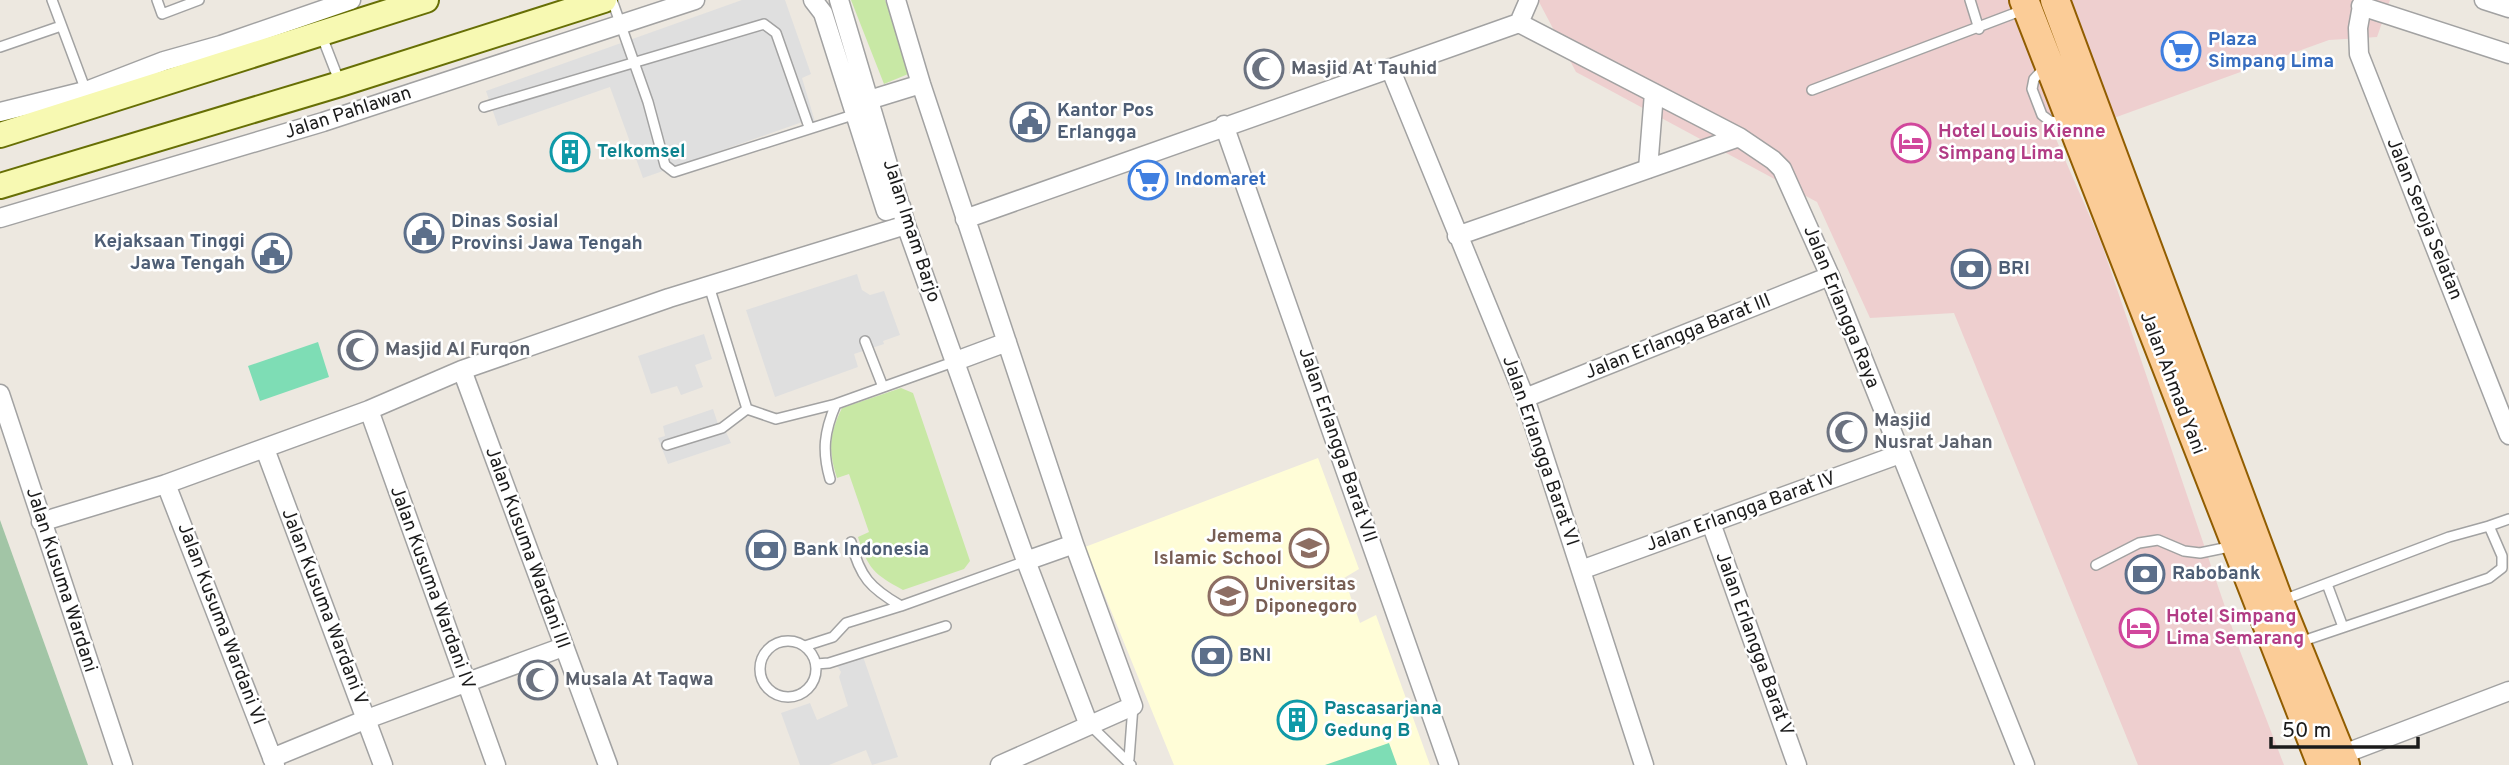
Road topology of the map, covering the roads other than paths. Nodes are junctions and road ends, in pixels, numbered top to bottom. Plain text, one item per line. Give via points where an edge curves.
1 (52, 0) edge
2 (157, 0) edge
3 (199, 0) edge
4 (351, 0) edge
5 (426, 0) edge
6 (604, 0) edge
7 (612, 0) edge
8 (695, 0) edge
9 (813, 0) edge
10 (839, 0) edge
11 (896, 0) edge
12 (1529, 0) edge
13 (1970, 0) edge
14 (2055, 0) edge
15 (2484, 0) edge
16 (2362, 3) edge
17 (2026, 4) edge
18 (2509, 8) edge
19 (316, 15) edge
20 (620, 23) junction
21 (1519, 23) junction
22 (61, 26) junction
23 (1979, 29) junction
24 (0, 47) edge
25 (2509, 54) edge
26 (633, 62) junction
27 (1390, 68) junction
28 (340, 84) junction
29 (921, 84) junction
30 (1812, 90) dead end
31 (1654, 93) junction
32 (88, 99) junction
33 (484, 107) dead end
34 (865, 108) junction
35 (0, 112) edge
36 (1224, 125) junction
37 (809, 127) junction
38 (0, 135) edge
39 (1739, 137) junction
40 (1648, 169) junction
41 (0, 186) edge
42 (0, 218) edge
43 (965, 219) junction
44 (906, 225) junction
45 (1457, 236) junction
46 (1830, 276) junction
47 (709, 286) junction
48 (865, 341) dead end
49 (1007, 342) junction
50 (956, 361) junction
51 (462, 370) junction
52 (883, 387) junction
53 (0, 394) edge
54 (1525, 398) junction
55 (836, 404) junction
56 (2504, 408) edge
57 (747, 409) junction
58 (369, 410) junction
59 (2509, 435) edge
60 (667, 445) dead end
61 (265, 449) junction
62 (1900, 454) junction
63 (830, 479) dead end
64 (166, 484) junction
65 (2509, 519) edge
66 (41, 522) junction
67 (1712, 523) junction
68 (2489, 526) junction
69 (851, 542) dead end
70 (1074, 544) junction
71 (2236, 545) junction
72 (1026, 561) junction
73 (2095, 565) dead end
74 (1581, 570) junction
75 (2327, 584) junction
76 (2279, 602) junction
77 (901, 606) junction
78 (946, 626) dead end
79 (2343, 627) junction
80 (2295, 644) junction
81 (805, 646) junction
82 (563, 647) junction
83 (816, 664) junction
84 (465, 681) junction
85 (2509, 691) edge
86 (1133, 706) junction
87 (367, 719) junction
88 (1088, 723) junction
89 (274, 762) edge
90 (1130, 762) edge
91 (2336, 762) edge
92 (1639, 764) edge
93 (123, 765) edge
94 (383, 765) edge
95 (496, 765) edge
96 (608, 765) edge
97 (1000, 765) edge
98 (1449, 765) edge
99 (1797, 765) edge
100 (2025, 765) edge

1 - 22 lane
2 - 3 lane via 162,14
4 - 19 street
5 - 19 main road
6 - 28 main road, Jalan Pahlawan
7 - 20 lane
8 - 20 street, Jalan Pahlawan
9 - 34 street
10 - 34 street, Jalan Imam Barjo
11 - 29 street
12 - 21 street
13 - 23 lane
14 - 76 main road, Jalan Ahmad Yani
15 - 18 street
16 - 25 street
16 - 56 street, Jalan Seroja Selatan via 2360,54
17 - 23 lane
17 - 71 main road, Jalan Ahmad Yani
19 - 28 lane, Jalan Pahlawan
19 - 32 main road
20 - 26 lane
20 - 42 street, Jalan Pahlawan via 323,122
21 - 27 street
21 - 31 street, Jalan Erlangga Raya
22 - 24 lane
22 - 32 lane
23 - 30 lane
26 - 33 lane
26 - 37 lane via 758,24 770,26
26 - 37 lane via 665,165 674,172
27 - 36 street
27 - 45 street, Jalan Erlangga Barat VI
28 - 41 main road, Jalan Pahlawan
29 - 34 street
29 - 43 street
31 - 39 street, Jalan Erlangga Raya
31 - 40 street
32 - 35 street
32 - 38 main road
34 - 37 lane
34 - 44 street, Jalan Imam Barjo
36 - 43 street
36 - 98 street, Jalan Erlangga Barat VII
39 - 40 street
39 - 46 street, Jalan Erlangga Raya via 1782,169
40 - 45 street
43 - 49 street
44 - 47 street
44 - 50 street, Jalan Imam Barjo
45 - 54 street, Jalan Erlangga Barat VI
46 - 54 street, Jalan Erlangga Barat III
46 - 62 street, Jalan Erlangga Raya
47 - 51 street
47 - 57 lane
48 - 52 lane
49 - 50 street
49 - 70 street
50 - 52 lane
50 - 72 street, Jalan Imam Barjo
51 - 58 street
51 - 82 street, Jalan Kusuma Wardani III
52 - 55 lane
53 - 66 street, Jalan Kusuma Wardani
54 - 74 street, Jalan Erlangga Barat VI
55 - 57 lane via 776,419
55 - 63 lane via 824,435 823,455
56 - 59 street, Jalan Seroja Selatan
57 - 60 lane via 722,428
58 - 61 street
58 - 84 street, Jalan Kusuma Wardani IV
61 - 64 street
61 - 87 street, Jalan Kusuma Wardani V
62 - 67 street, Jalan Erlangga Barat IV
62 - 100 street, Jalan Erlangga Raya
64 - 66 street
64 - 89 street, Jalan Kusuma Wardani VI
65 - 68 lane
66 - 93 street, Jalan Kusuma Wardani
67 - 74 street, Jalan Erlangga Barat IV
67 - 99 street, Jalan Erlangga Barat V
68 - 75 lane
68 - 79 lane via 2502,556 2502,568 2496,574
69 - 77 lane via 858,568 876,592
70 - 72 street
70 - 86 street
71 - 73 lane via 2200,553 2158,540 2139,543
71 - 91 main road, Jalan Ahmad Yani
72 - 77 lane
72 - 88 street, Jalan Imam Barjo
74 - 92 street, Jalan Erlangga Barat VI
75 - 76 lane
75 - 79 lane
76 - 80 main road, Jalan Ahmad Yani
77 - 81 lane via 848,622 833,637
78 - 83 lane
79 - 80 lane
80 - 91 main road, Jalan Ahmad Yani
81 - 83 lane
81 - 83 lane via 788,641 765,653 760,671 766,688 782,697 800,695 814,682
82 - 84 street
82 - 96 street, Jalan Kusuma Wardani III
84 - 87 street
84 - 95 street, Jalan Kusuma Wardani IV
85 - 91 street
86 - 88 street
86 - 90 lane
87 - 89 street
87 - 94 street, Jalan Kusuma Wardani V
88 - 90 lane
88 - 97 street

